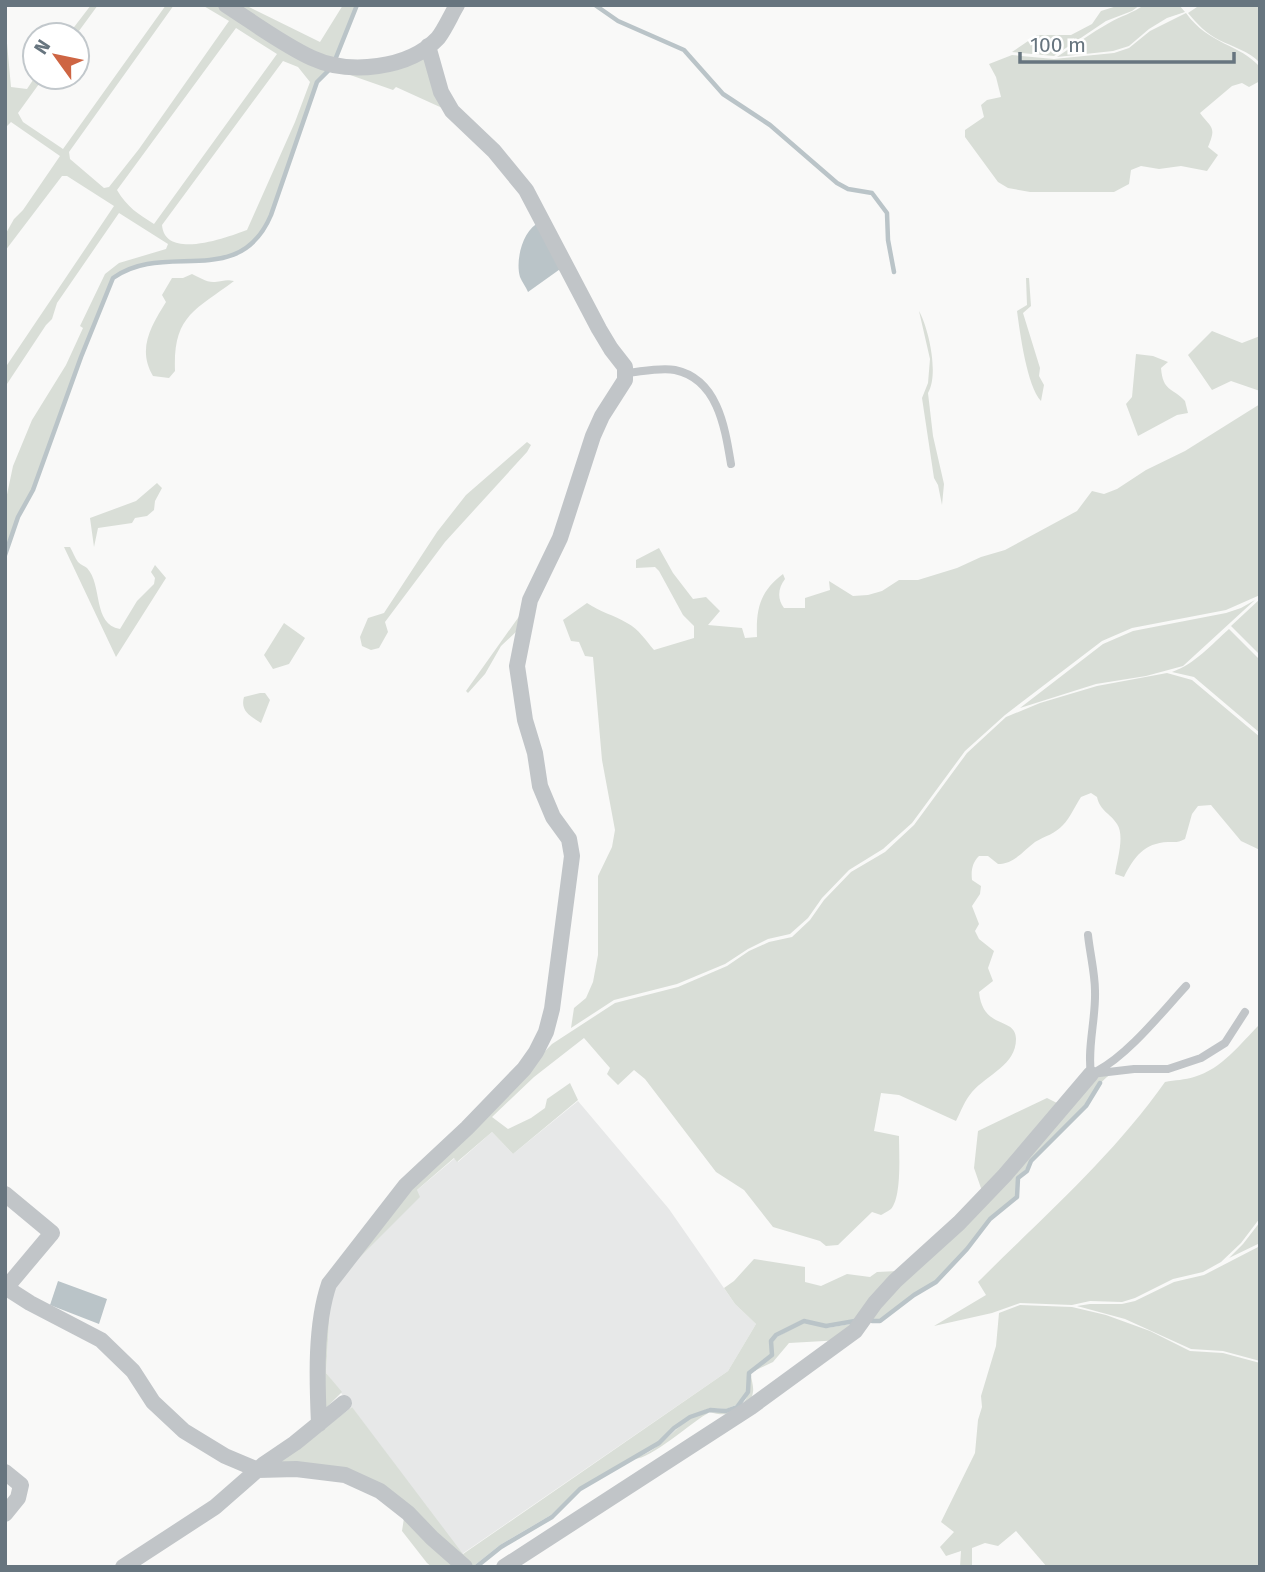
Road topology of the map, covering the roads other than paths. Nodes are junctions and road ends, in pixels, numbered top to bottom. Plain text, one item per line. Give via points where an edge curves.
1 (226, 5) edge
2 (457, 5) edge
3 (428, 46) junction
4 (625, 373) junction
5 (730, 464) dead end
6 (1088, 935) dead end
7 (1186, 986) dead end
8 (1245, 1012) dead end
9 (1091, 1074) junction
10 (5, 1194) edge
11 (6, 1288) edge
12 (344, 1403) dead end
13 (319, 1424) junction
14 (258, 1470) junction
15 (5, 1472) edge
16 (5, 1514) edge
17 (123, 1567) edge
18 (465, 1567) edge
19 (504, 1567) edge

1 - 3 street via 312,58 332,65 365,67 401,61
2 - 3 street
3 - 4 street via 441,92 452,111 526,190
4 - 5 lane via 674,370 696,380 718,408
4 - 13 street via 593,436 560,538 530,600 517,666 540,786 569,839 572,856 546,1032 524,1069 406,1185 328,1284 317,1381
6 - 9 lane via 1095,991
7 - 9 lane via 1106,1066
8 - 9 lane via 1225,1043 1201,1058 1168,1069
9 - 19 street via 1005,1175 895,1281 855,1331 751,1407
10 - 11 street via 52,1233
11 - 14 street via 101,1340 184,1431
12 - 13 street
13 - 14 street
14 - 17 street via 215,1507
14 - 18 street via 345,1475 380,1491
15 - 16 street via 21,1491

